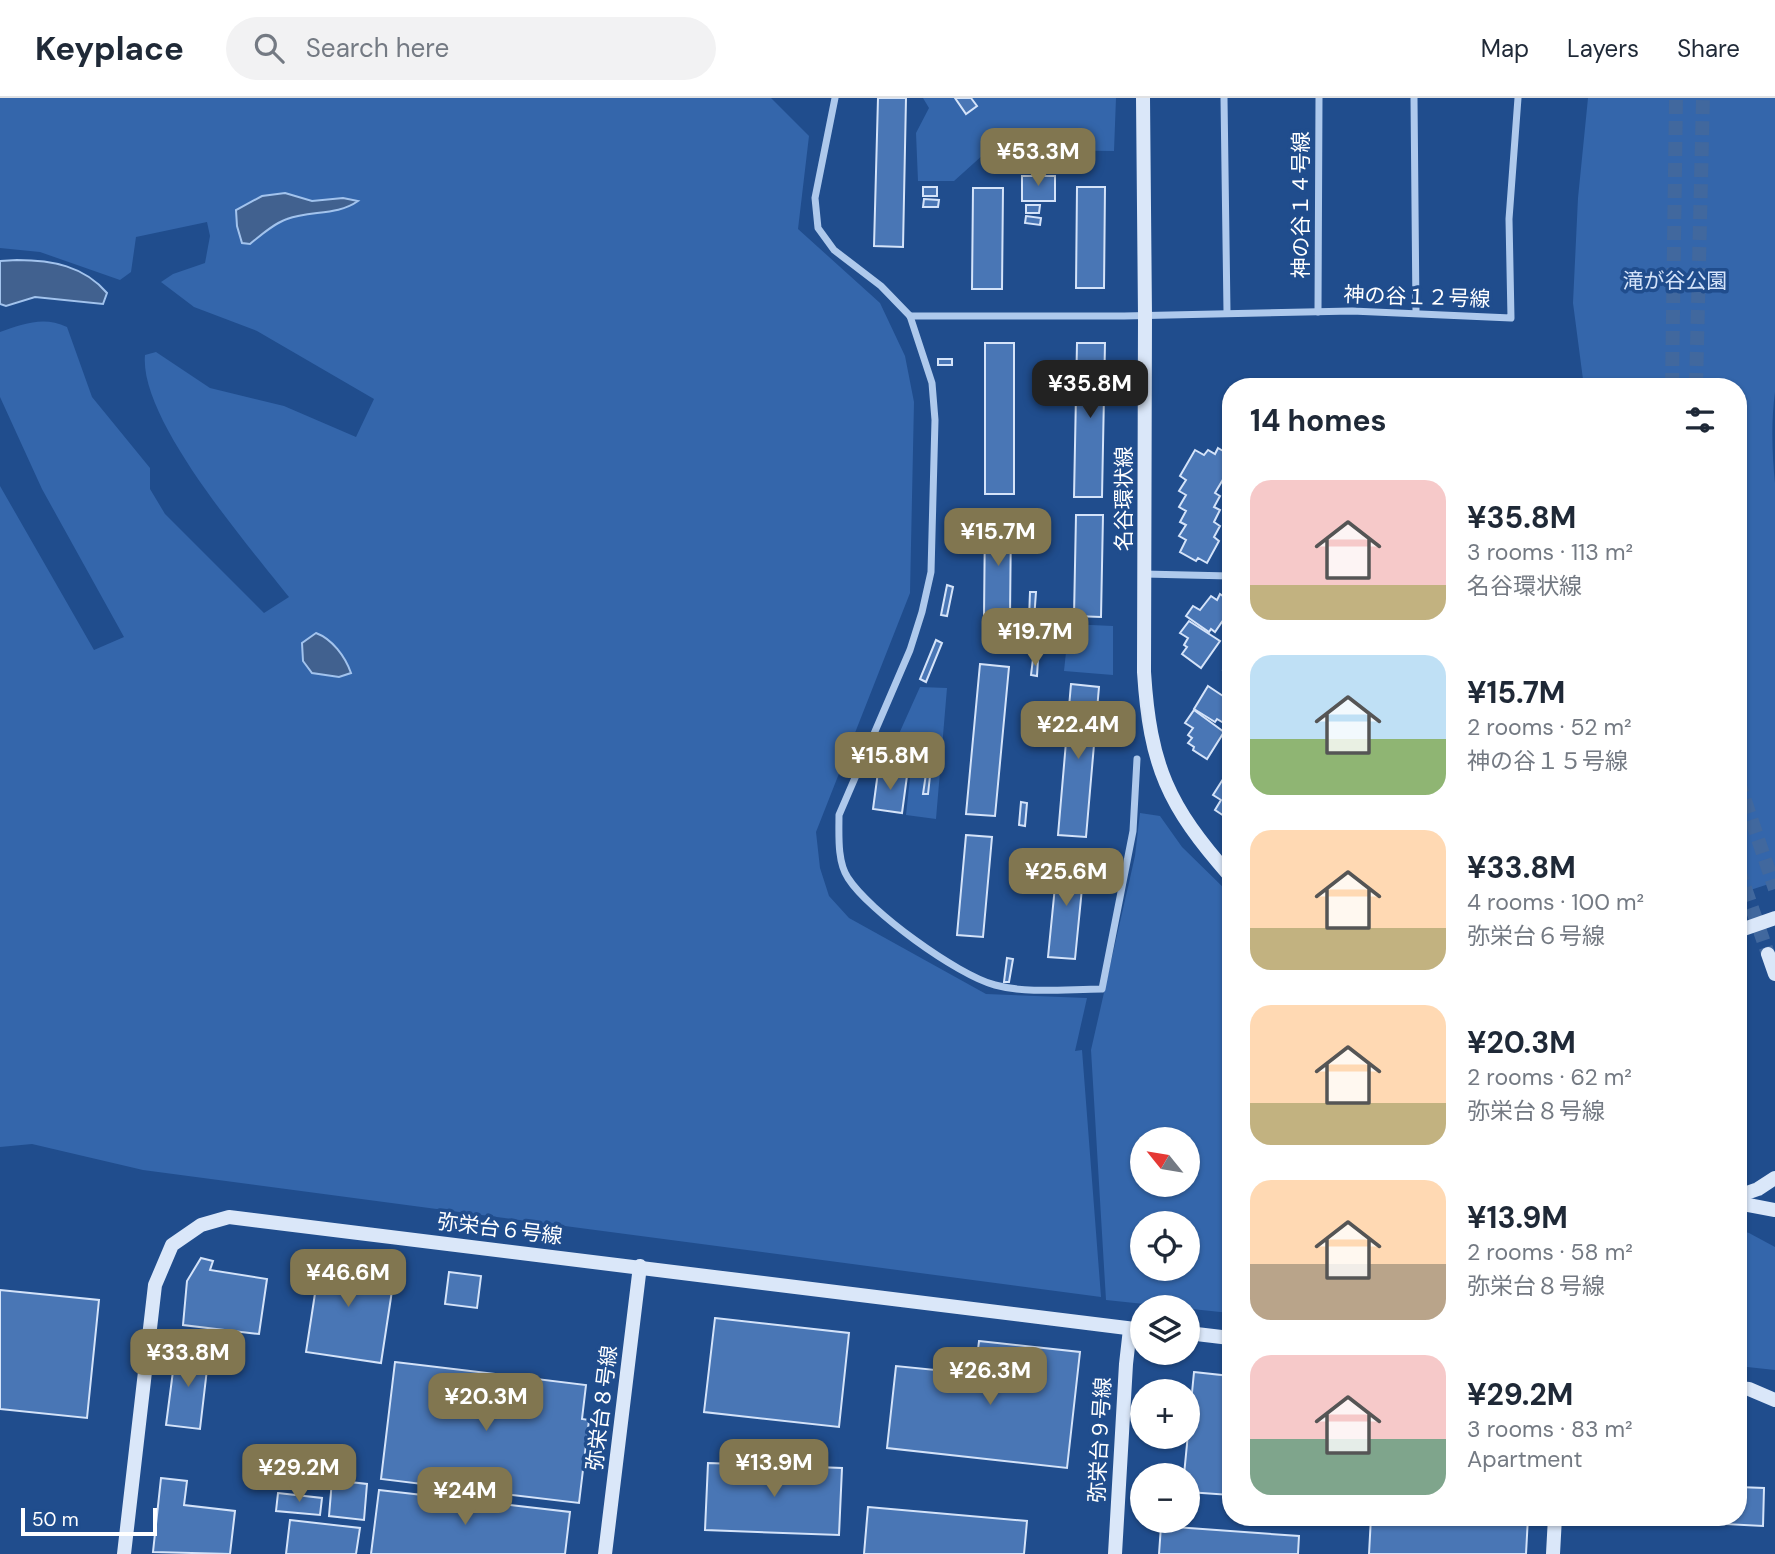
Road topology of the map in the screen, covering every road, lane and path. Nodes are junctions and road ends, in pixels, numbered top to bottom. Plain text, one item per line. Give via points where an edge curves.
1 (835, 98) edge
2 (1143, 98) edge
3 (1224, 98) edge
4 (1319, 98) edge
5 (1415, 98) edge
6 (1518, 98) edge
7 (1227, 312) junction
8 (1318, 312) junction
9 (1416, 313) junction
10 (910, 316) junction
11 (1146, 316) junction
12 (1144, 574) junction
13 (1222, 576) edge
14 (1137, 759) dead end
15 (1222, 866) edge
16 (1775, 918) edge
17 (1747, 928) edge
18 (1768, 954) dead end
19 (1775, 974) edge
20 (1775, 1178) edge
21 (1747, 1193) edge
22 (1747, 1205) edge
23 (1775, 1210) edge
24 (640, 1266) junction
25 (1130, 1328) edge
26 (1200, 1334) edge
27 (1222, 1337) edge
28 (1130, 1350) edge
29 (1747, 1389) edge
30 (1775, 1401) edge
31 (1555, 1526) edge
32 (124, 1554) edge
33 (605, 1554) edge
34 (1115, 1554) edge
35 (1553, 1554) edge

1 - 10 street via 815,198 818,228 834,250 881,286
2 - 11 street, 名谷環状線
3 - 7 street
4 - 8 street, 神の谷１４号線
5 - 9 street
6 - 9 street, 神の谷１２号線 via 1509,219 1511,318
7 - 8 street, 神の谷１２号線
7 - 11 street, 神の谷１２号線
8 - 9 street, 神の谷１２号線
10 - 11 street, 神の谷１２号線
10 - 14 street via 932,383 931,572 910,650 839,815 846,876 868,903 957,968 992,984 1012,989 1102,989 1133,831
11 - 12 street, 名谷環状線
12 - 13 street
12 - 15 street, 名谷環状線 via 1147,711 1161,775 1189,827
16 - 17 street
18 - 19 street
20 - 21 street
22 - 23 street
24 - 25 street, 弥栄台６号線
24 - 32 street, 弥栄台６号線 via 229,1217 201,1225 172,1245 155,1285
24 - 33 street, 弥栄台８号線
26 - 27 street
28 - 34 street, 弥栄台９号線
29 - 30 street
31 - 35 street

